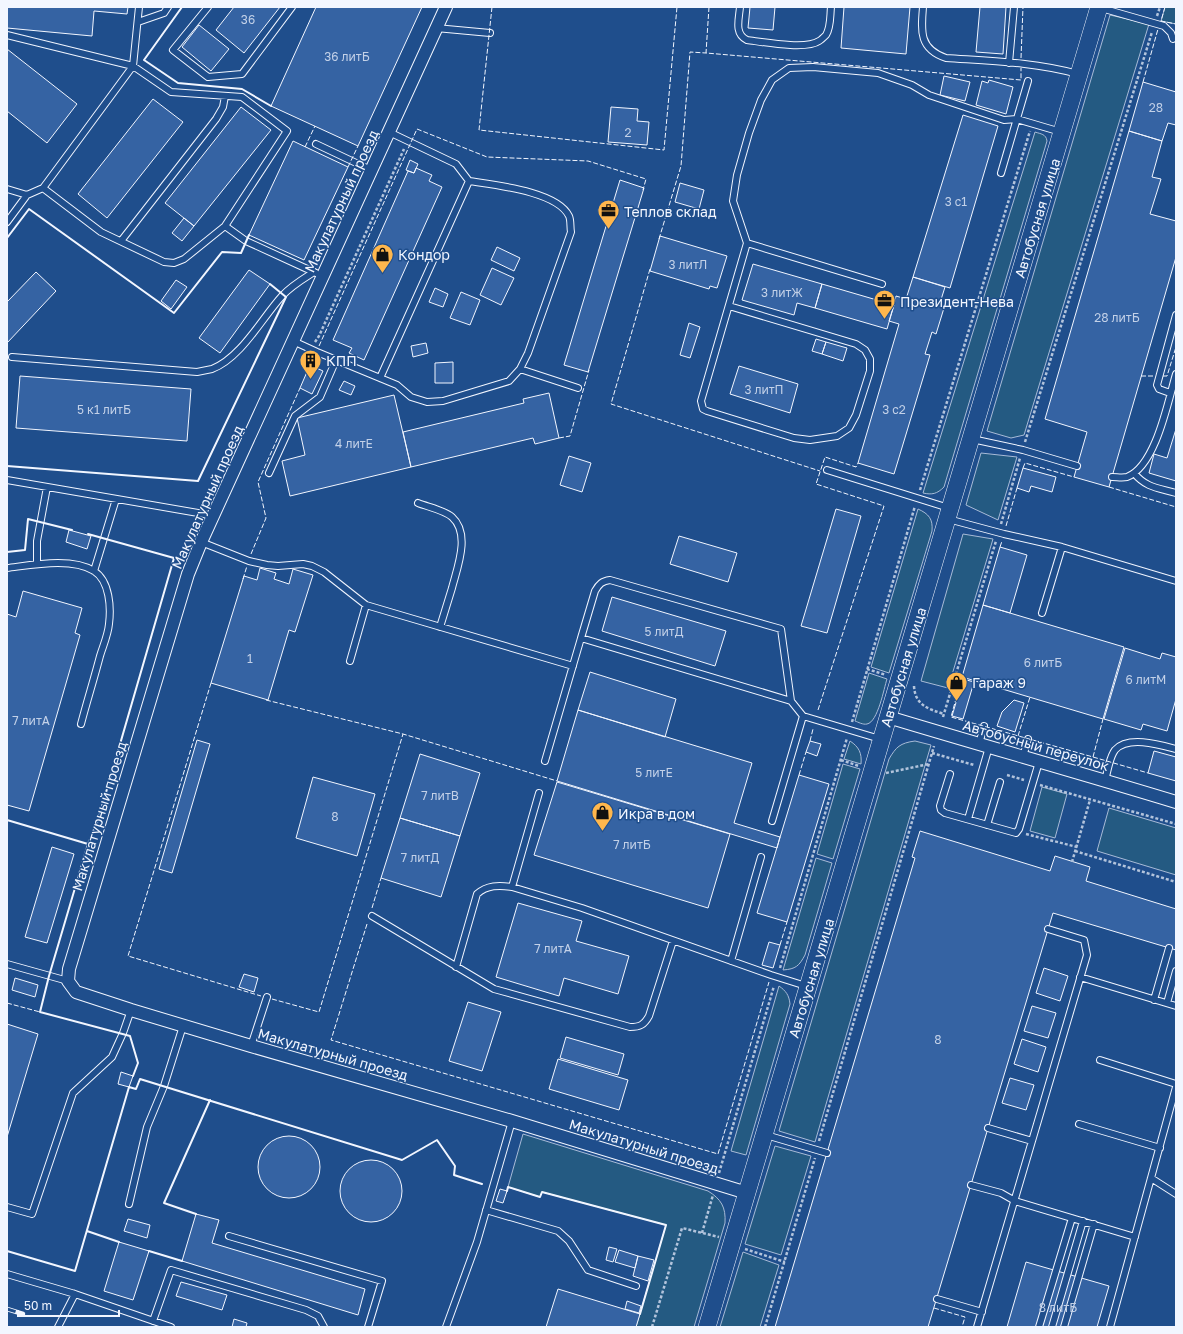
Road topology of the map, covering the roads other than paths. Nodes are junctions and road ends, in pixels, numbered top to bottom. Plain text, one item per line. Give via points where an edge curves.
1 (140, 7) edge
2 (168, 7) edge
3 (208, 7) edge
4 (292, 7) edge
5 (446, 7) edge
6 (740, 7) edge
7 (831, 7) edge
8 (923, 7) edge
9 (1014, 7) edge
10 (1099, 7) edge
11 (138, 22) junction
12 (436, 28) junction
13 (490, 33) dead end
14 (7, 35) edge
15 (1173, 39) dead end
16 (1009, 62) junction
17 (134, 66) junction
18 (1079, 74) junction
19 (1028, 81) dead end
20 (225, 96) junction
21 (1017, 119) junction
22 (389, 132) junction
23 (1062, 133) junction
24 (316, 144) dead end
25 (371, 170) junction
26 (1001, 173) dead end
27 (469, 181) junction
28 (43, 188) junction
29 (7, 189) edge
30 (27, 195) junction
31 (7, 222) edge
32 (225, 226) junction
33 (121, 241) junction
34 (747, 243) junction
35 (319, 274) junction
36 (882, 284) dead end
37 (729, 306) junction
38 (1176, 315) edge
39 (293, 341) junction
40 (12, 357) dead end
41 (336, 360) junction
42 (520, 369) junction
43 (1176, 374) edge
44 (380, 378) junction
45 (578, 388) dead end
46 (1170, 393) junction
47 (971, 439) junction
48 (1077, 466) dead end
49 (827, 470) dead end
50 (269, 473) dead end
51 (1134, 473) junction
52 (1112, 476) dead end
53 (7, 480) edge
54 (47, 487) junction
55 (1176, 493) edge
56 (116, 499) junction
57 (418, 503) dead end
58 (949, 514) junction
59 (212, 517) junction
60 (201, 542) junction
61 (1062, 547) junction
62 (37, 564) junction
63 (7, 568) edge
64 (94, 571) junction
65 (1176, 581) edge
66 (366, 605) junction
67 (1042, 612) dead end
68 (440, 627) junction
69 (581, 638) junction
70 (350, 661) dead end
71 (573, 666) junction
72 (792, 701) junction
73 (803, 716) junction
74 (888, 717) junction
75 (81, 724) dead end
76 (984, 726) dead end
77 (1028, 738) dead end
78 (882, 740) junction
79 (984, 746) junction
80 (1176, 749) edge
81 (1023, 757) junction
82 (544, 761) dead end
83 (1039, 762) junction
84 (950, 774) dead end
85 (1105, 780) junction
86 (1000, 782) dead end
87 (539, 793) dead end
88 (1176, 802) edge
89 (968, 819) junction
90 (772, 821) dead end
91 (987, 825) junction
92 (761, 857) dead end
93 (512, 887) junction
94 (372, 916) dead end
95 (1048, 929) dead end
96 (673, 940) junction
97 (1169, 948) dead end
98 (731, 961) junction
99 (7, 964) edge
100 (456, 966) junction
101 (1176, 971) edge
102 (1080, 977) junction
103 (68, 981) junction
104 (808, 986) junction
105 (267, 997) dead end
106 (1154, 1000) junction
107 (1166, 1003) junction
108 (1176, 1006) edge
109 (131, 1010) junction
110 (183, 1026) junction
111 (251, 1046) junction
112 (1100, 1060) dead end
113 (1176, 1086) edge
114 (512, 1121) junction
115 (1079, 1124) dead end
116 (988, 1128) dead end
117 (764, 1135) junction
118 (1032, 1141) junction
119 (1160, 1148) junction
120 (827, 1153) dead end
121 (1151, 1178) junction
122 (971, 1185) dead end
123 (747, 1193) junction
124 (1176, 1194) edge
125 (1015, 1201) junction
126 (129, 1204) dead end
127 (7, 1207) edge
128 (486, 1210) junction
129 (1072, 1218) junction
130 (1083, 1221) junction
131 (1094, 1224) junction
132 (230, 1236) dead end
133 (1135, 1237) junction
134 (7, 1274) edge
135 (636, 1286) dead end
136 (75, 1294) junction
137 (937, 1299) dead end
138 (982, 1312) junction
139 (153, 1321) junction
140 (58, 1327) edge
141 (172, 1327) edge
142 (324, 1327) edge
143 (368, 1327) edge
144 (446, 1327) edge
145 (707, 1327) edge
146 (978, 1327) edge
147 (1039, 1327) edge
148 (1052, 1327) edge
149 (1064, 1327) edge
150 (1110, 1327) edge

1 - 11 lane
2 - 11 lane via 164,13
3 - 4 lane via 173,50 208,77 242,74
5 - 12 street, Макулатурный проезд
6 - 7 lane via 738,28 742,38 808,45 819,42 826,34
8 - 16 lane via 923,39 937,55 946,58
9 - 16 lane
10 - 15 lane via 1161,24 1167,28
10 - 18 street, Автобусная улица
11 - 17 lane
12 - 13 lane
12 - 22 street, Макулатурный проезд
14 - 17 lane
16 - 18 lane
17 - 20 lane via 171,92
17 - 28 lane
18 - 23 street, Автобусная улица
19 - 21 lane
20 - 32 lane via 242,97 287,132
20 - 33 lane via 223,107 216,119
21 - 23 lane
21 - 26 lane
21 - 34 lane via 1004,120 929,95 912,85 878,73 813,67 789,68 772,80 761,100 748,133 737,175 733,201
22 - 25 street, Макулатурный проезд
22 - 27 lane via 456,164
23 - 47 street, Автобусная улица
24 - 25 lane
25 - 35 street, Макулатурный проезд
27 - 42 lane via 530,192 560,206 569,216 571,232
27 - 44 lane
28 - 30 lane
28 - 33 lane via 101,232
29 - 30 lane
30 - 31 lane
32 - 33 lane via 184,259 174,263 164,262
32 - 35 lane via 246,241
34 - 36 lane
34 - 37 lane
35 - 39 street, Макулатурный проезд
35 - 40 lane via 296,283 283,295 240,348 212,368 197,372
37 - 37 lane via 701,401 703,409 794,438 810,440 837,436 849,428 856,415 870,371 870,359 864,350 856,344
38 - 46 lane via 1157,385 1159,389
39 - 41 lane
39 - 59 street, Макулатурный проезд
41 - 44 lane
41 - 50 lane via 320,397 295,416
42 - 44 lane via 509,381 443,402 427,402 411,397 397,385
42 - 45 lane
43 - 46 lane
46 - 51 lane via 1155,444
47 - 48 lane via 1023,450
47 - 58 street, Автобусная улица
49 - 58 lane via 917,498
51 - 52 lane via 1120,478
51 - 55 lane via 1146,485
53 - 54 lane
54 - 56 lane
54 - 62 lane via 37,541
56 - 59 lane
56 - 64 lane
57 - 68 lane via 452,517 461,532 460,560
58 - 61 lane via 998,532
58 - 74 street, Автобусная улица
59 - 60 street, Макулатурный проезд
60 - 66 lane via 249,561 267,565 312,566 324,572
60 - 103 street, Макулатурный проезд via 188,574 69,969
61 - 65 lane
61 - 67 lane
62 - 63 lane
62 - 64 lane via 66,564
64 - 75 lane via 107,590 110,607 109,625
66 - 68 lane
66 - 70 lane
68 - 71 lane
69 - 71 lane
69 - 72 lane
69 - 72 lane via 595,591 598,585 610,580 781,629
71 - 82 lane
72 - 73 lane
73 - 78 lane
73 - 90 lane
74 - 78 street, Автобусная улица
74 - 79 street, Автобусный переулок
76 - 79 lane
77 - 81 lane
78 - 104 street, Автобусная улица
79 - 81 street, Автобусный переулок
79 - 89 lane via 983,768
80 - 85 lane via 1153,743 1124,744 1113,753
81 - 83 street, Автобусный переулок
83 - 85 street, Автобусный переулок
83 - 91 lane via 1018,831 1016,833
84 - 89 lane via 940,808 943,812
85 - 88 street, Автобусный переулок
86 - 91 lane
87 - 93 lane
89 - 91 lane
92 - 98 lane
93 - 96 lane
93 - 100 lane via 493,886 483,888 477,894
94 - 100 lane
95 - 102 lane via 1084,940 1087,955
96 - 98 lane
96 - 100 lane via 649,1016 639,1027 626,1026 494,989
97 - 106 lane
98 - 104 lane
99 - 103 lane
101 - 107 lane
102 - 106 lane
102 - 118 lane
103 - 109 street, Макулатурный проезд via 76,992
104 - 117 street, Автобусная улица
105 - 111 lane
106 - 107 lane
107 - 108 lane
109 - 110 street, Макулатурный проезд
109 - 127 lane via 112,1058 73,1093 32,1214
110 - 111 street, Макулатурный проезд
110 - 126 lane via 164,1086 147,1127
111 - 114 street, Макулатурный проезд
112 - 113 lane
113 - 119 lane
114 - 123 street, Макулатурный проезд
114 - 128 lane
115 - 119 lane
116 - 118 lane
117 - 120 lane
117 - 123 street, Автобусная улица
118 - 125 lane
119 - 121 lane
121 - 124 lane
121 - 133 lane
122 - 125 lane via 1000,1193
123 - 145 street, Автобусная улица
125 - 129 lane
125 - 138 lane
128 - 135 lane via 558,1230 569,1241 588,1270
128 - 144 lane
129 - 130 lane
129 - 147 lane
130 - 131 lane
130 - 148 lane
131 - 133 lane
131 - 149 lane
132 - 143 lane via 382,1282
133 - 150 lane
134 - 136 lane
136 - 139 lane
136 - 140 lane
137 - 138 lane
138 - 146 lane
139 - 141 lane
139 - 142 lane via 171,1270 306,1310 318,1316

